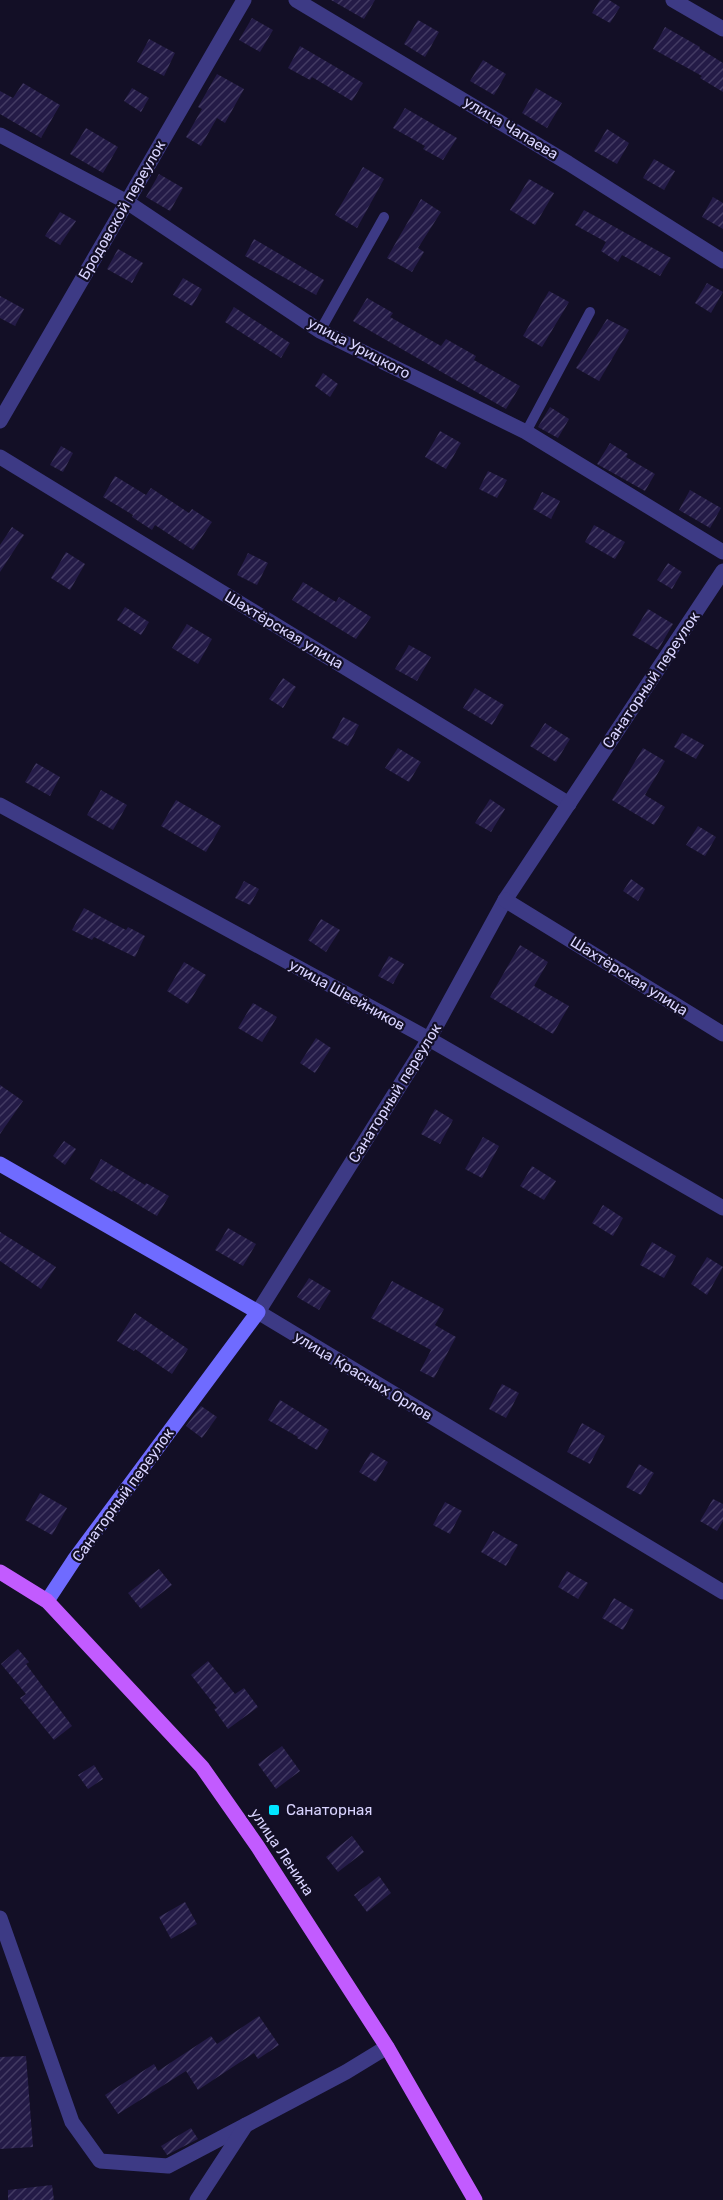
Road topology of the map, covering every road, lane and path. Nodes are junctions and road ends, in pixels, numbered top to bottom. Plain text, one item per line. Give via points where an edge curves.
1 (244, 0) edge
2 (296, 0) edge
3 (673, 0) edge
4 (723, 28) edge
5 (0, 135) edge
6 (127, 202) junction
7 (384, 218) dead end
8 (723, 261) edge
9 (590, 312) dead end
10 (320, 331) junction
11 (0, 421) edge
12 (526, 432) junction
13 (0, 457) edge
14 (723, 552) edge
15 (723, 571) edge
16 (569, 804) junction
17 (0, 805) edge
18 (505, 900) junction
19 (723, 1034) edge
20 (429, 1039) junction
21 (0, 1164) edge
22 (723, 1208) edge
23 (258, 1312) junction
24 (0, 1572) edge
25 (723, 1592) edge
26 (47, 1601) junction
27 (0, 1918) edge
28 (387, 2047) junction
29 (246, 2125) junction
30 (197, 2200) edge
31 (475, 2200) edge

1 - 6 street, Бродовской переулок
2 - 8 street, улица Чапаева
3 - 4 street
5 - 6 street, улица Урицкого
6 - 10 street, улица Урицкого
6 - 11 street, Бродовской переулок
7 - 10 lane
9 - 12 lane
10 - 12 street, улица Урицкого
12 - 14 street, улица Урицкого
13 - 16 street, Шахтёрская улица
15 - 16 street, Санаторный переулок
16 - 18 street, Санаторный переулок
17 - 20 street, улица Швейников
18 - 19 street, Шахтёрская улица
18 - 20 street, Санаторный переулок
20 - 22 street, улица Швейников
20 - 23 street, Санаторный переулок
21 - 23 street, улица Красных Орлов
23 - 25 street, улица Красных Орлов
23 - 26 street, Санаторный переулок
24 - 26 main road, улица Ленина
26 - 28 main road, улица Ленина via 202,1767
27 - 29 street via 72,2122 100,2161 168,2166
28 - 29 street
28 - 31 main road, улица Ленина
29 - 30 street

